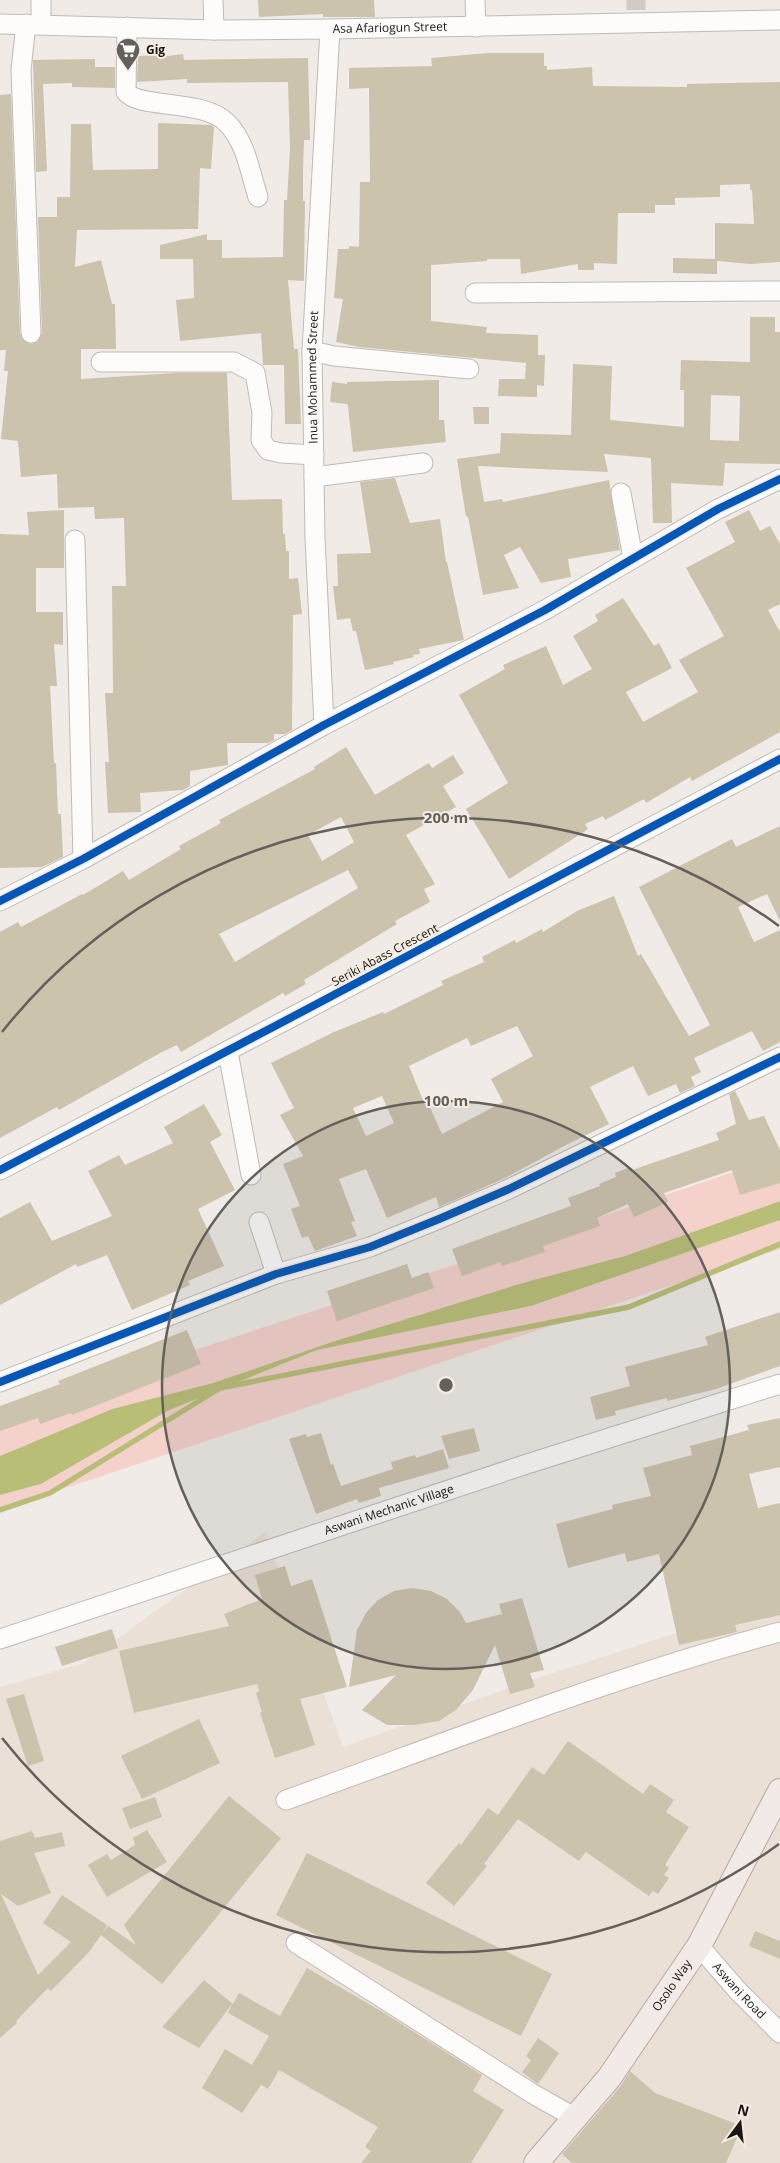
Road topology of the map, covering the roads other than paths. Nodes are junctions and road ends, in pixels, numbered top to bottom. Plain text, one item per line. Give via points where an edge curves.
1 (41, 0) edge
2 (213, 0) edge
3 (474, 0) edge
4 (780, 20) edge
5 (0, 24) edge
6 (34, 24) junction
7 (127, 27) junction
8 (476, 27) junction
9 (330, 29) junction
10 (214, 30) junction
11 (258, 197) dead end
12 (780, 291) edge
13 (475, 293) dead end
14 (31, 333) dead end
15 (312, 351) junction
16 (101, 362) dead end
17 (469, 368) dead end
18 (314, 455) junction
19 (422, 464) dead end
20 (314, 477) junction
21 (780, 478) edge
22 (621, 493) dead end
23 (75, 540) dead end
24 (633, 558) junction
25 (324, 726) junction
26 (780, 759) edge
27 (83, 859) junction
28 (0, 901) edge
29 (228, 1052) junction
30 (780, 1057) edge
31 (0, 1170) edge
32 (251, 1176) dead end
33 (259, 1222) dead end
34 (276, 1274) junction
35 (0, 1382) edge
36 (780, 1384) edge
37 (780, 1632) edge
38 (0, 1639) edge
39 (286, 1800) dead end
40 (777, 1801) edge
41 (296, 1943) dead end
42 (698, 1946) junction
43 (780, 2033) edge
44 (574, 2118) junction
45 (536, 2163) edge

1 - 6 street
2 - 10 street
3 - 8 street
4 - 8 street, Asa Afariogun Street via 636,16
5 - 6 street, Asa Afariogun Street
6 - 7 street, Asa Afariogun Street
6 - 14 street via 21,70
7 - 10 street, Asa Afariogun Street
7 - 11 street via 126,92 129,96 205,110 227,122 243,147
8 - 9 street, Asa Afariogun Street
9 - 10 street, Asa Afariogun Street
9 - 15 street, Inua Mohammed Street
12 - 13 street
15 - 17 street via 334,356
15 - 18 street, Inua Mohammed Street
16 - 18 street via 234,362 255,373 262,413 262,440 268,450
18 - 20 street, Inua Mohammed Street
19 - 20 street
20 - 25 street, Inua Mohammed Street
21 - 24 street
22 - 24 street
23 - 27 street
24 - 25 street via 545,610
25 - 27 street
26 - 29 street, Seriki Abass Crescent
27 - 28 street
29 - 31 street, Seriki Abass Crescent
29 - 32 street
30 - 34 street via 509,1189 370,1247
33 - 34 street
34 - 35 street
36 - 38 street, Aswani Mechanic Village via 527,1464
37 - 39 street via 610,1685
40 - 42 main road, Osolo Way
41 - 44 street
42 - 43 street, Aswani Road
42 - 44 main road, Osolo Way via 608,2078
44 - 45 main road, Osolo Way

